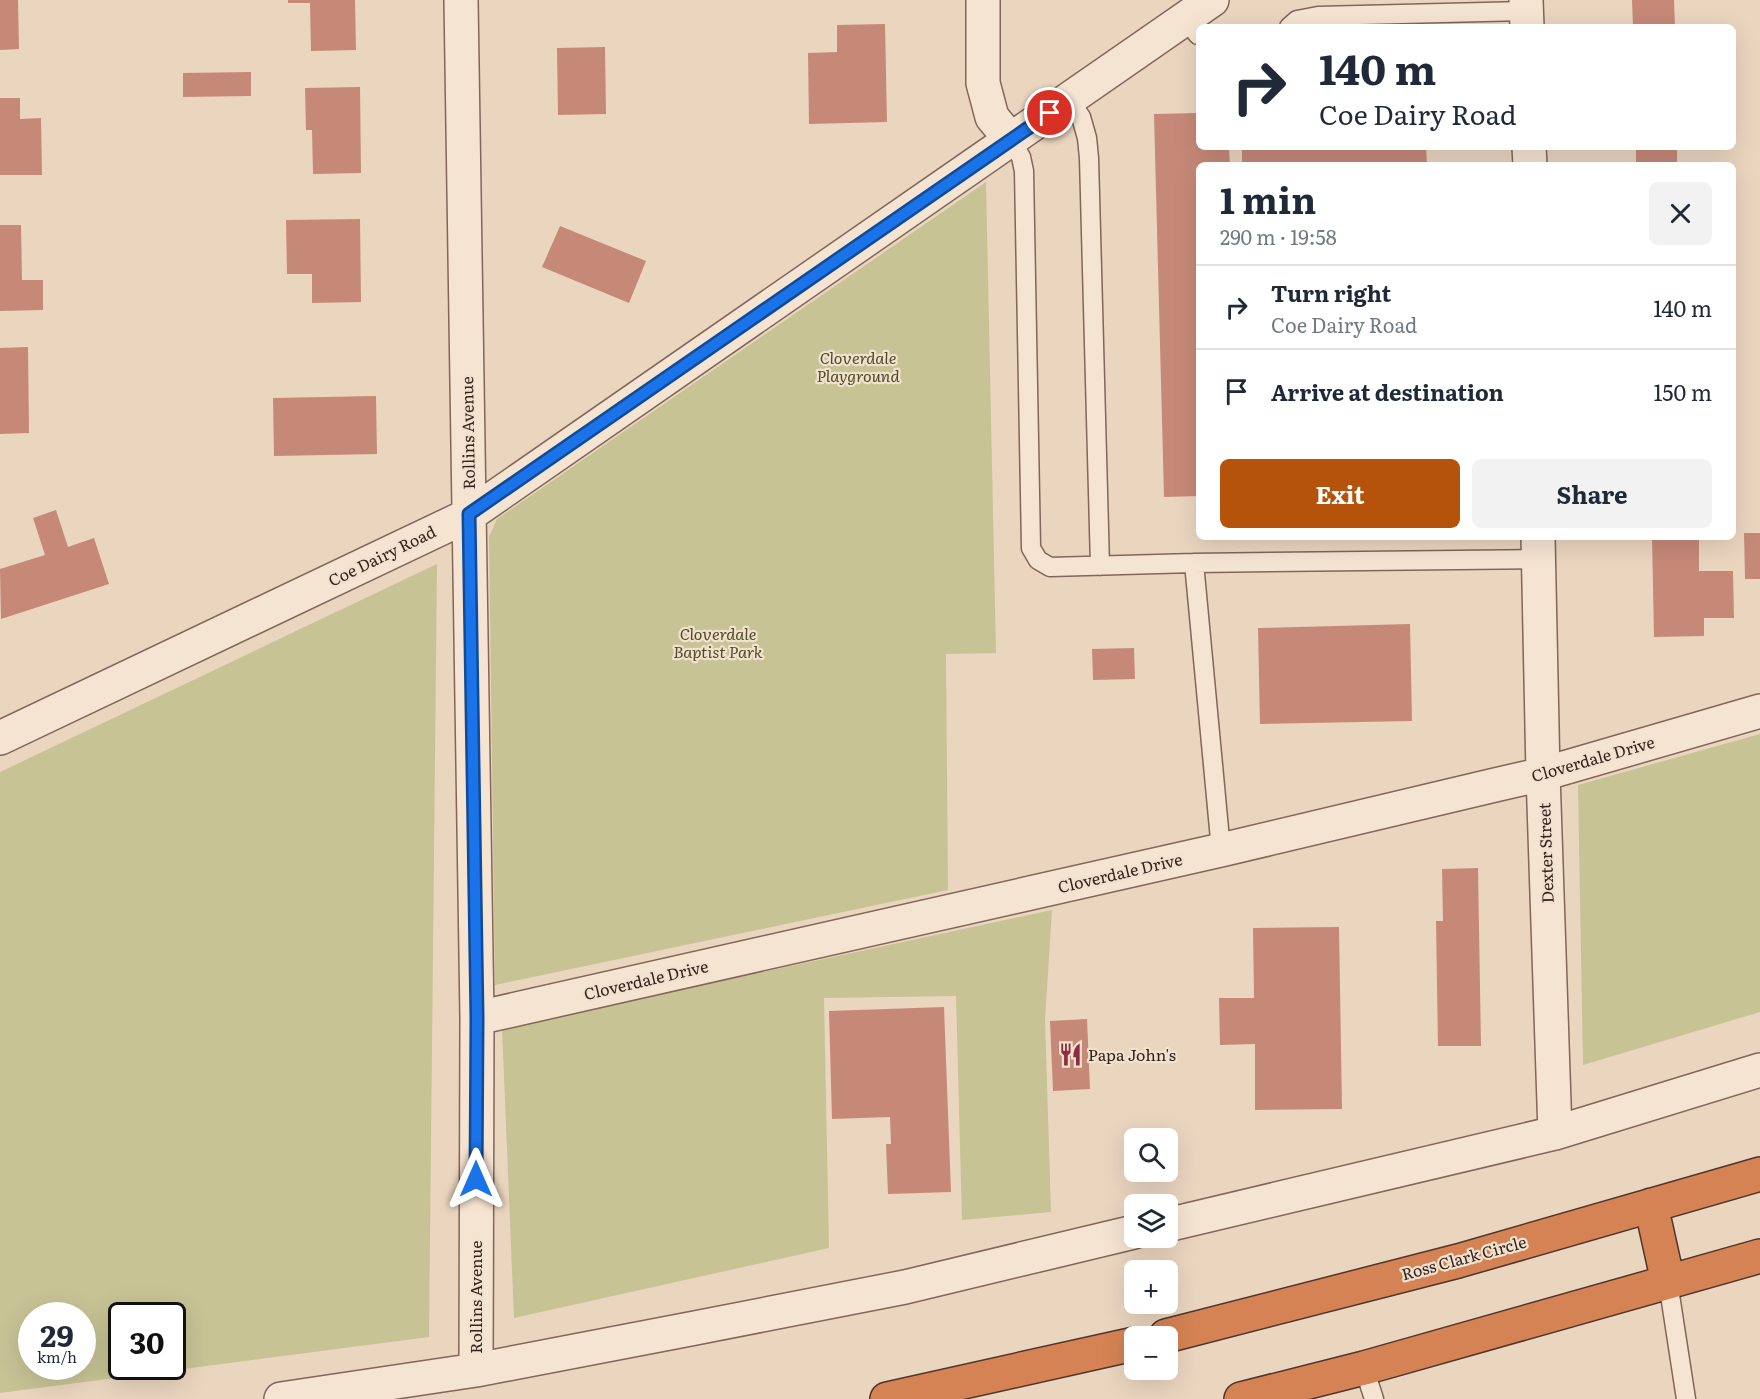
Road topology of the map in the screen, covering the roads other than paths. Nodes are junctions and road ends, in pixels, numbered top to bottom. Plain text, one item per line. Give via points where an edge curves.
1 (461, 0) edge
2 (982, 0) edge
3 (1212, 0) edge
4 (1526, 13) edge
5 (1292, 24) edge
6 (1192, 26) edge
7 (1069, 100) junction
8 (1011, 140) junction
9 (469, 514) junction
10 (1538, 548) edge
11 (1194, 562) junction
12 (1100, 566) junction
13 (1760, 711) edge
14 (0, 738) edge
15 (1543, 774) junction
16 (1221, 850) junction
17 (477, 1018) junction
18 (1760, 1070) edge
19 (1555, 1133) junction
20 (1760, 1174) edge
21 (1651, 1205) junction
22 (1178, 1222) edge
23 (1124, 1235) edge
24 (1760, 1256) edge
25 (1668, 1282) junction
26 (1178, 1333) edge
27 (1124, 1346) edge
28 (1364, 1368) junction
29 (476, 1370) junction
30 (281, 1399) edge
31 (887, 1399) edge
32 (1241, 1399) edge
33 (1374, 1399) edge
34 (1686, 1399) edge

1 - 9 street, Rollins Avenue
2 - 8 street via 983,83 992,117
3 - 6 street, Coe Dairy Road
4 - 5 lane via 1318,16
6 - 7 street, Coe Dairy Road
7 - 8 street, Coe Dairy Road
7 - 12 lane via 1081,117 1089,158
8 - 9 street, Coe Dairy Road
8 - 12 lane via 1024,171 1031,548 1038,560 1050,567
9 - 14 street, Coe Dairy Road
9 - 17 street, Rollins Avenue
10 - 11 lane
10 - 15 street, Dexter Street
11 - 12 lane
11 - 16 lane
13 - 15 street, Cloverdale Drive
15 - 16 street, Cloverdale Drive
15 - 19 street, Dexter Street
16 - 17 street, Cloverdale Drive
17 - 29 street, Rollins Avenue
18 - 19 street
19 - 22 street
20 - 21 highway, Ross Clark Circle
21 - 25 highway
21 - 26 highway, Ross Clark Circle via 1458,1261
23 - 29 street via 905,1287
24 - 25 highway
25 - 28 highway
25 - 34 lane
27 - 31 highway
28 - 32 highway
28 - 33 lane
29 - 30 street

